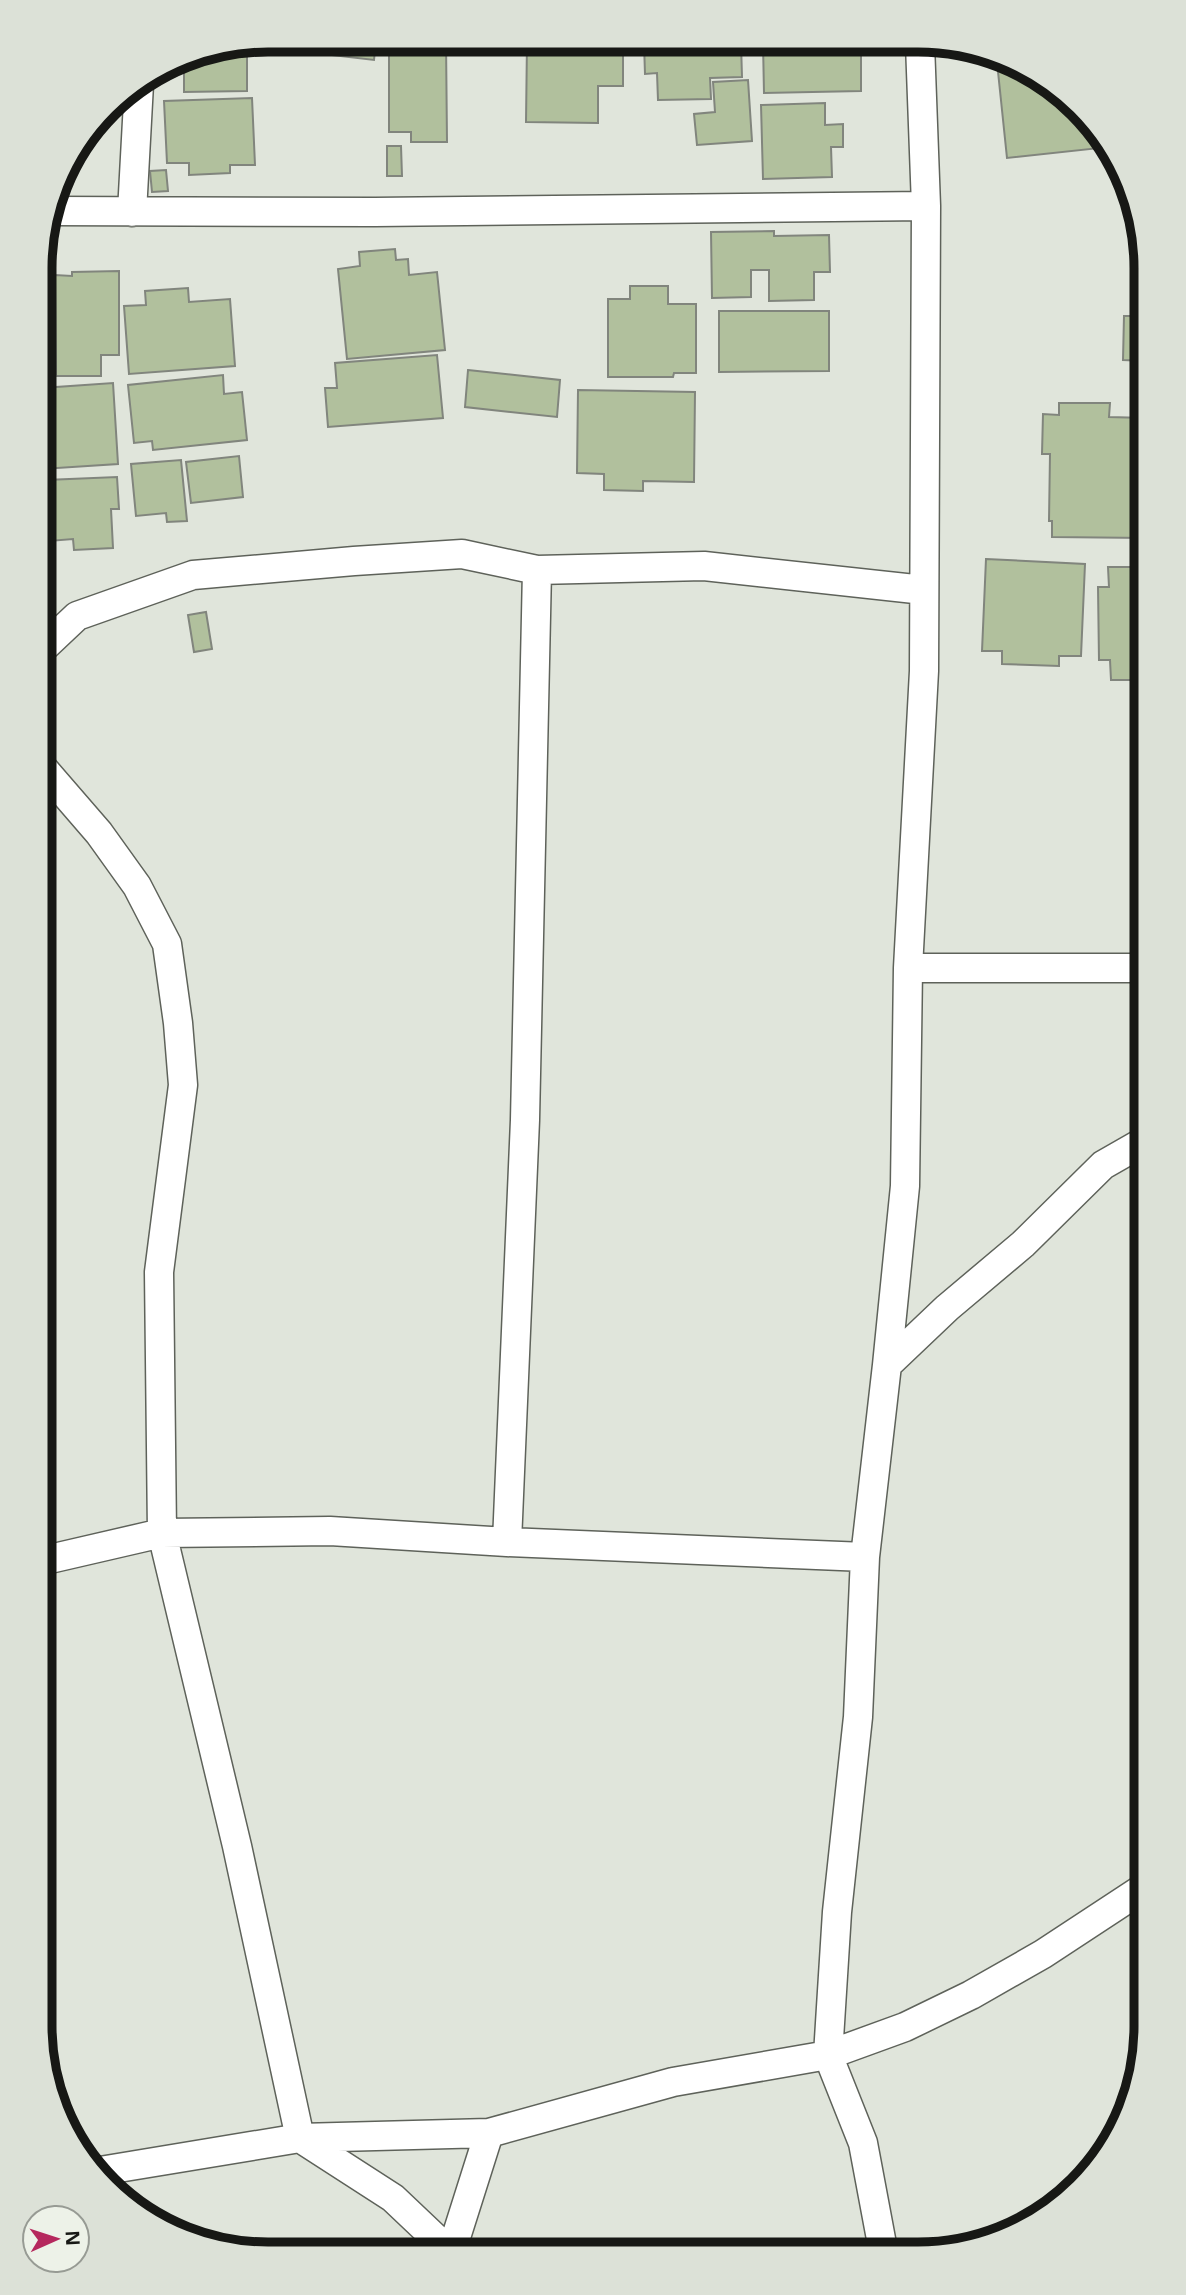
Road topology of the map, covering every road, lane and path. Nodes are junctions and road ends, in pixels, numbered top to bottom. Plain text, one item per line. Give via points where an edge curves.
1 (919, 52) edge
2 (137, 97) edge
3 (926, 206) junction
4 (61, 211) edge
5 (132, 212) junction
6 (537, 570) junction
7 (925, 590) junction
8 (52, 640) edge
9 (52, 779) edge
10 (908, 968) junction
11 (1134, 968) edge
12 (1134, 1148) edge
13 (887, 1365) junction
14 (162, 1533) junction
15 (507, 1542) junction
16 (865, 1557) junction
17 (52, 1558) edge
18 (1133, 1895) edge
19 (828, 2055) junction
20 (489, 2133) junction
21 (300, 2138) junction
22 (107, 2170) edge
23 (439, 2242) edge
24 (454, 2242) edge
25 (882, 2242) edge

1 - 3 street
2 - 5 street
3 - 5 street
3 - 7 street
4 - 5 street
6 - 7 street via 704,566
6 - 8 street via 463,554 193,575 78,616
6 - 15 street via 525,1120
7 - 10 street
9 - 14 street via 99,833 136,886 167,944 183,1085 159,1272
10 - 11 street
10 - 13 street via 905,1186
12 - 13 street via 1103,1165 1023,1244
13 - 16 street
14 - 15 street via 330,1531
14 - 17 street
14 - 21 street via 237,1846
15 - 16 street
16 - 19 street via 858,1717 837,1912
18 - 19 street via 971,1995 905,2027
19 - 20 street via 673,2082
19 - 25 street via 863,2143
20 - 21 street
20 - 24 street
21 - 22 street
21 - 23 street via 393,2198

